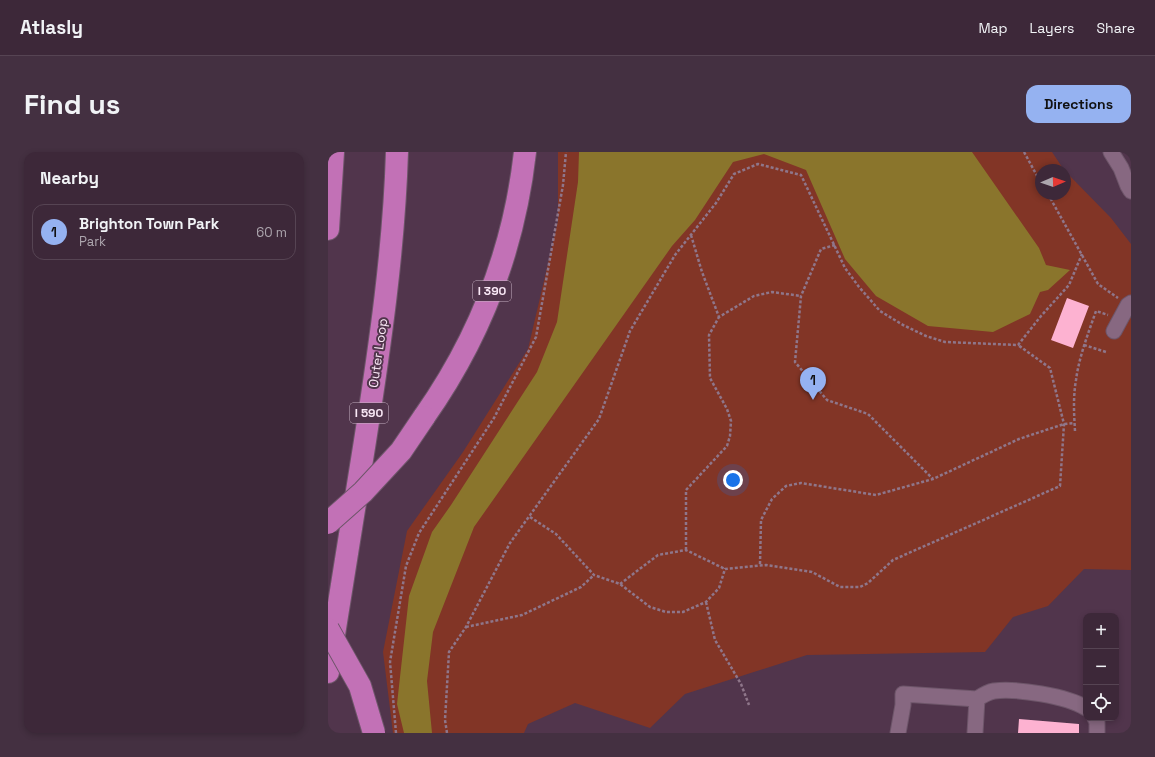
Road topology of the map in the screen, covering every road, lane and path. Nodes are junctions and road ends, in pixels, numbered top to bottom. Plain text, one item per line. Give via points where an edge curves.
1 (333, 152) edge
2 (397, 152) edge
3 (525, 152) edge
4 (566, 152) edge
5 (1024, 152) edge
6 (1111, 152) edge
7 (1035, 171) edge
8 (1131, 191) edge
9 (1051, 200) edge
10 (328, 229) edge
11 (690, 234) junction
12 (835, 245) junction
13 (1082, 254) junction
14 (801, 296) junction
15 (1129, 304) edge
16 (1110, 316) dead end
17 (719, 317) junction
18 (1114, 331) dead end
19 (1018, 345) junction
20 (1084, 345) junction
21 (1106, 352) dead end
22 (1074, 423) junction
23 (1064, 424) junction
24 (1075, 431) dead end
25 (933, 479) junction
26 (530, 517) junction
27 (328, 523) edge
28 (686, 550) junction
29 (760, 564) junction
30 (725, 569) junction
31 (594, 575) junction
32 (620, 584) junction
33 (706, 602) junction
34 (466, 627) junction
35 (328, 629) edge
36 (328, 672) edge
37 (978, 699) junction
38 (749, 706) dead end
39 (1083, 706) edge
40 (1096, 721) edge
41 (374, 733) edge
42 (396, 733) edge
43 (447, 733) edge
44 (898, 733) edge
45 (975, 733) edge
46 (1097, 733) edge

1 - 10 highway
2 - 36 highway, Outer Loop / I 590 via 392,241 383,319
3 - 27 highway, I 390, bridge via 519,196 498,278 460,361 401,451 363,492
4 - 42 path via 563,185 536,337 494,418 419,533 406,566 390,662
5 - 7 path
6 - 8 street
9 - 13 path
11 - 12 path via 716,203 734,174 758,164 801,175
11 - 17 path
11 - 26 path via 630,331 599,419
12 - 14 path via 821,249
12 - 19 path via 859,288 880,312 926,336 945,342
13 - 15 path via 1098,284
13 - 19 path via 1069,285 1040,316
14 - 17 path via 772,292 754,296
14 - 25 path via 795,362 827,400 868,414
15 - 18 street
16 - 20 path via 1096,311
17 - 28 path via 709,335 710,378 727,409 731,421 730,436 727,446 686,490
19 - 23 path via 1050,368
20 - 21 path
20 - 22 path via 1076,380
22 - 23 path
22 - 24 path
23 - 25 path via 1019,439
23 - 29 path via 1060,486 893,560 860,587 840,587 812,572
25 - 29 path via 876,495 801,483 786,486 772,499 761,520
26 - 31 path via 556,534
26 - 34 path via 510,543
28 - 30 path
28 - 32 path via 658,555
29 - 30 path
30 - 33 path via 719,588
31 - 32 path
31 - 34 path via 581,587 522,615
32 - 33 path via 650,607 666,612 683,612
33 - 38 path via 715,640 741,684
34 - 43 path via 449,652 445,720
35 - 41 highway, bridge via 360,686
37 - 39 street via 986,693 1014,690 1046,695
37 - 44 street via 903,694
37 - 45 street
40 - 46 street

